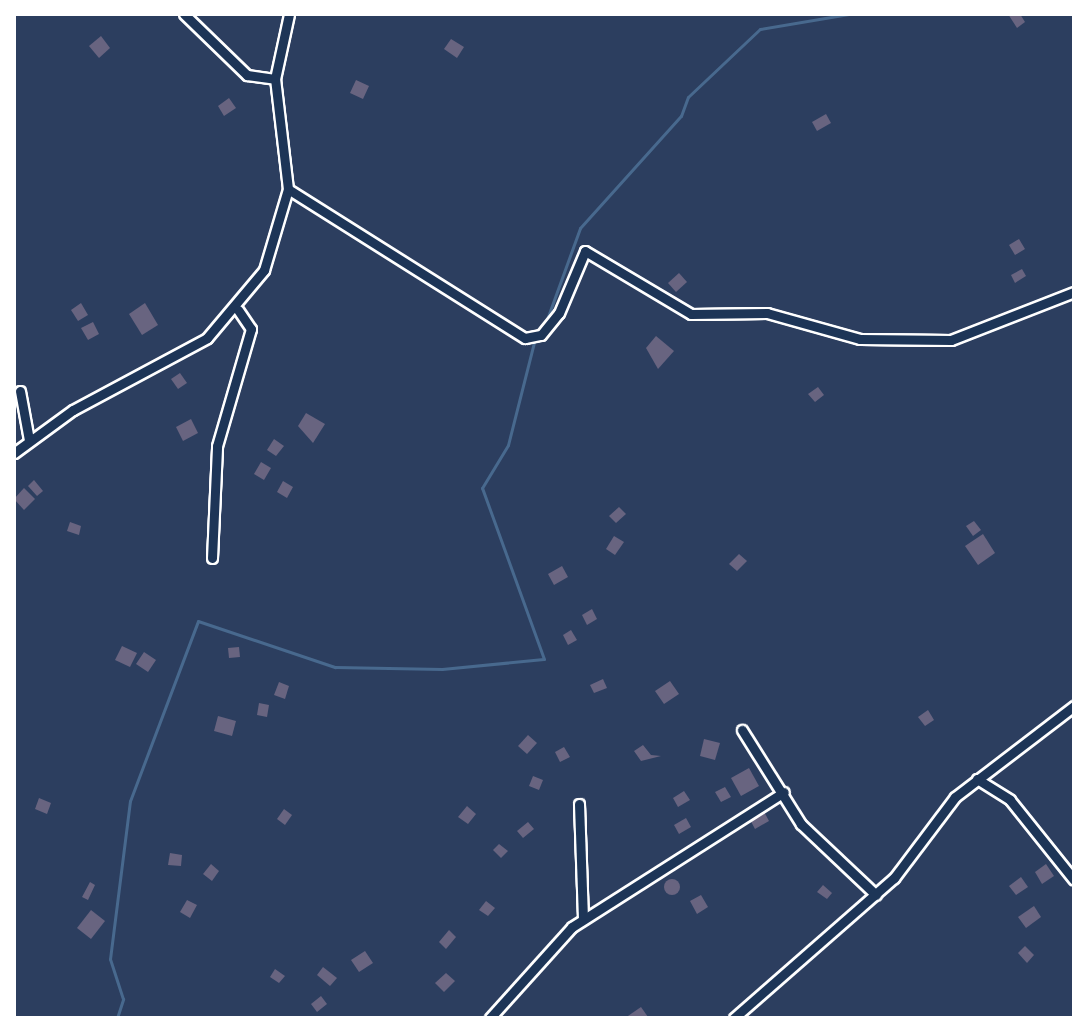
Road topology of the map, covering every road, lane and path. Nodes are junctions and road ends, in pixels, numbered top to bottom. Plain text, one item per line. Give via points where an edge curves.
1 (184, 14) edge
2 (289, 14) edge
3 (275, 79) junction
4 (288, 189) junction
5 (1074, 292) edge
6 (238, 310) junction
7 (20, 391) dead end
8 (29, 440) junction
9 (14, 453) edge
10 (212, 558) dead end
11 (1074, 706) edge
12 (742, 730) dead end
13 (977, 779) junction
14 (784, 792) junction
15 (579, 804) dead end
16 (1074, 880) edge
17 (876, 895) junction
18 (583, 919) junction
19 (490, 1018) edge
20 (734, 1018) edge

1 - 3 street via 247,75
2 - 3 street
3 - 4 street
4 - 5 street via 525,338 541,335 559,313 585,251 691,314 767,313 860,339 951,340
4 - 6 street via 264,270
6 - 8 street via 207,338
6 - 10 street via 251,329 217,446
7 - 8 street
8 - 9 street
11 - 13 street
12 - 14 street
13 - 16 street via 1010,800
13 - 17 street
14 - 17 street via 820,846
14 - 18 street
15 - 18 street
17 - 20 street
18 - 19 street

